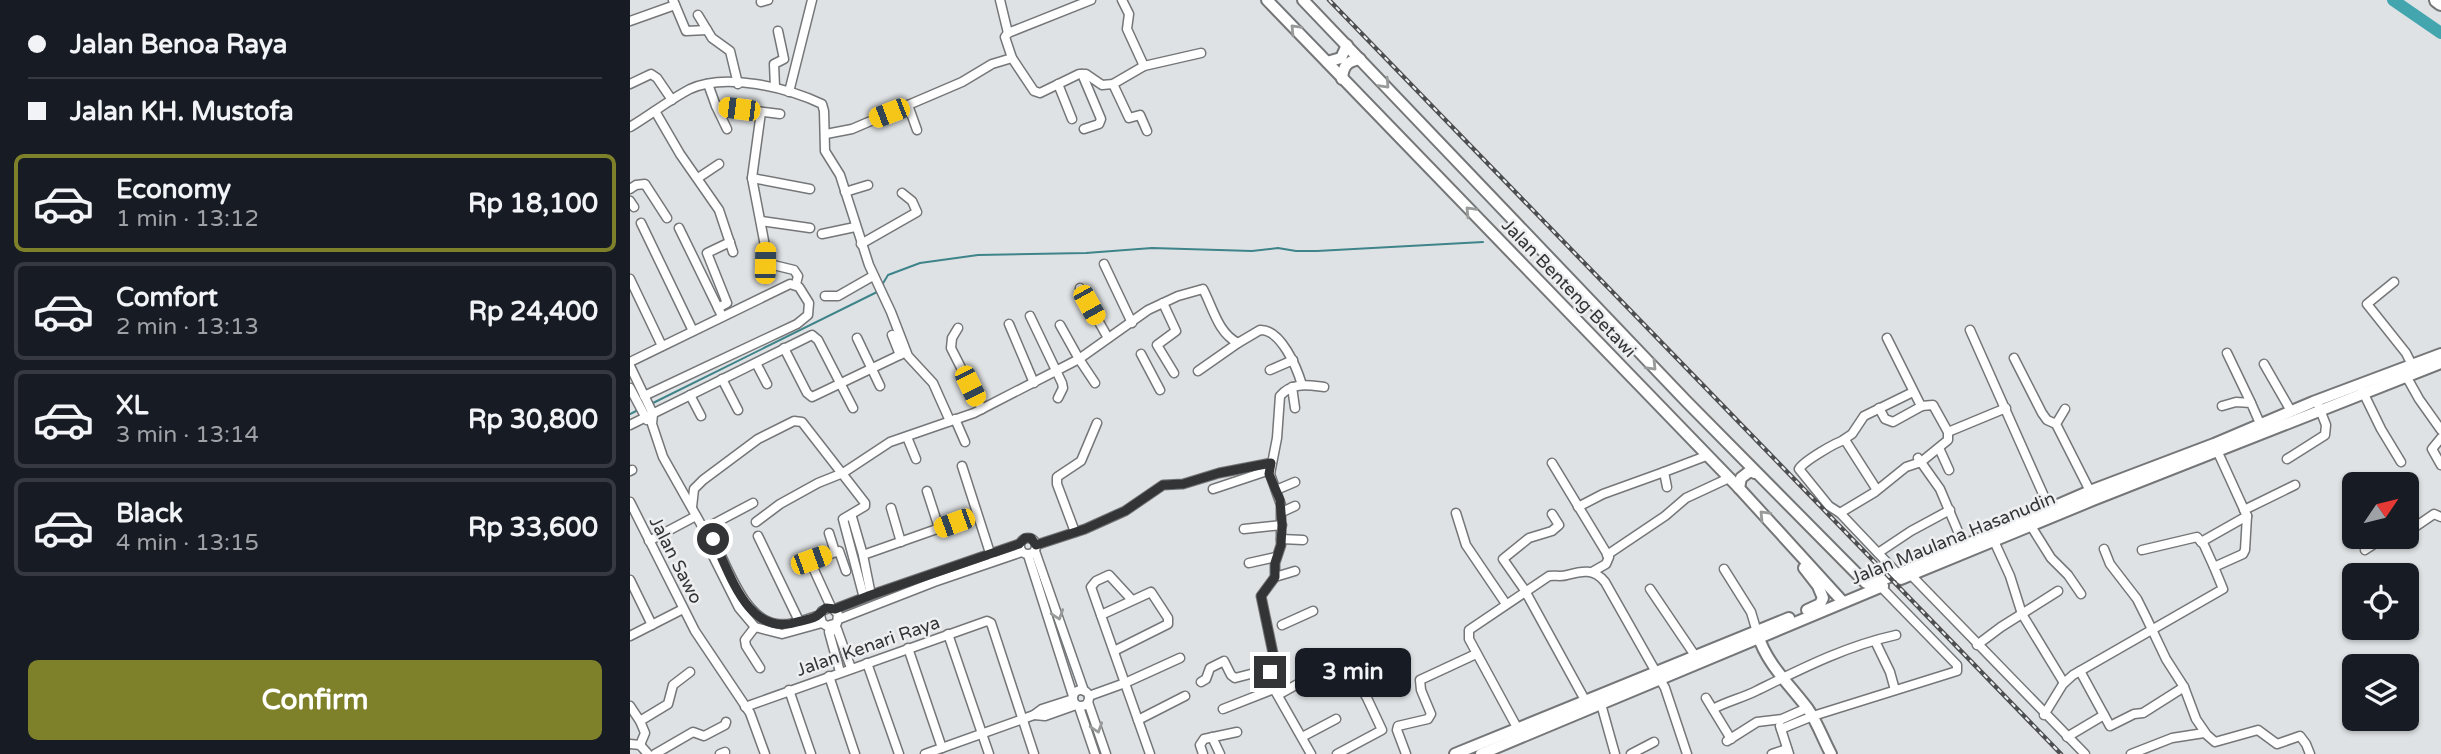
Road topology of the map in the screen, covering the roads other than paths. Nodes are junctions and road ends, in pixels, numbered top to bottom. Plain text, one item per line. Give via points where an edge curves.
1 (812, 0) edge
2 (1000, 0) edge
3 (1091, 0) edge
4 (1122, 0) edge
5 (1267, 0) edge
6 (1303, 0) edge
7 (674, 3) edge
8 (698, 15) dead end
9 (630, 21) edge
10 (707, 30) junction
11 (778, 31) dead end
12 (1008, 33) junction
13 (1201, 53) dead end
14 (1352, 54) junction
15 (1012, 58) junction
16 (1330, 61) junction
17 (1144, 66) junction
18 (1082, 74) junction
19 (1343, 76) junction
20 (630, 84) edge
21 (708, 84) junction
22 (738, 84) junction
23 (1058, 84) junction
24 (1113, 84) junction
25 (775, 87) junction
26 (789, 92) junction
27 (672, 100) junction
28 (908, 105) junction
29 (716, 106) junction
30 (655, 111) junction
31 (761, 112) junction
32 (780, 114) dead end
33 (1072, 120) dead end
34 (630, 127) edge
35 (727, 129) dead end
36 (1084, 129) dead end
37 (917, 130) dead end
38 (1147, 131) dead end
39 (826, 134) junction
40 (719, 164) dead end
41 (698, 178) junction
42 (752, 178) junction
43 (867, 186) dead end
44 (630, 189) edge
45 (810, 189) dead end
46 (845, 192) junction
47 (902, 193) dead end
48 (667, 218) dead end
49 (761, 221) junction
50 (640, 223) dead end
51 (855, 227) junction
52 (679, 228) dead end
53 (810, 228) dead end
54 (822, 234) dead end
55 (861, 244) junction
56 (765, 263) junction
57 (1104, 264) dead end
58 (765, 274) dead end
59 (873, 276) junction
60 (630, 279) edge
61 (2394, 282) dead end
62 (796, 284) junction
63 (1080, 288) dead end
64 (825, 296) dead end
65 (1163, 303) junction
66 (718, 308) junction
67 (722, 316) junction
68 (1030, 316) dead end
69 (1132, 323) junction
70 (1009, 324) dead end
71 (1060, 325) dead end
72 (958, 328) dead end
73 (1970, 330) dead end
74 (693, 331) junction
75 (892, 335) dead end
76 (857, 338) dead end
77 (1108, 338) junction
78 (1887, 338) dead end
79 (1238, 344) junction
80 (1157, 345) junction
81 (662, 346) junction
82 (784, 348) junction
83 (903, 353) junction
84 (2227, 353) dead end
85 (2441, 354) edge
86 (2014, 358) dead end
87 (1079, 359) junction
88 (1293, 360) junction
89 (755, 362) junction
90 (2441, 363) edge
91 (630, 364) edge
92 (2264, 364) dead end
93 (870, 369) junction
94 (1270, 370) dead end
95 (2407, 370) junction
96 (1198, 371) dead end
97 (1056, 372) junction
98 (1174, 373) dead end
99 (722, 379) junction
100 (634, 381) edge
101 (1034, 383) junction
102 (1095, 383) dead end
103 (767, 384) dead end
104 (840, 385) junction
105 (1302, 385) junction
106 (880, 386) dead end
107 (1292, 387) junction
108 (1324, 387) dead end
109 (630, 388) edge
110 (2361, 388) junction
111 (1160, 390) dead end
112 (1913, 392) junction
113 (690, 396) junction
114 (1058, 398) dead end
115 (639, 401) edge
116 (1687, 402) junction
117 (2319, 405) junction
118 (1922, 406) junction
119 (2222, 406) dead end
120 (2253, 406) junction
121 (2288, 406) junction
122 (853, 408) dead end
123 (1295, 408) dead end
124 (1879, 408) junction
125 (2006, 408) junction
126 (2065, 409) dead end
127 (737, 410) dead end
128 (982, 410) junction
129 (649, 416) junction
130 (701, 416) dead end
131 (2437, 417) edge
132 (953, 420) junction
133 (1672, 420) junction
134 (1097, 423) dead end
135 (2056, 424) junction
136 (630, 425) edge
137 (2261, 425) junction
138 (2441, 430) edge
139 (1948, 432) junction
140 (907, 437) junction
141 (2441, 438) edge
142 (1843, 440) junction
143 (965, 442) dead end
144 (1939, 448) junction
145 (2216, 448) junction
146 (1706, 456) junction
147 (916, 459) dead end
148 (2287, 459) dead end
149 (1919, 460) junction
150 (2401, 461) dead end
151 (1552, 463) dead end
152 (2441, 465) edge
153 (962, 466) dead end
154 (1270, 467) junction
155 (1949, 470) dead end
156 (1664, 472) junction
157 (843, 473) junction
158 (1755, 473) junction
159 (1729, 478) junction
160 (1295, 482) dead end
161 (2295, 485) dead end
162 (1667, 487) dead end
163 (1739, 488) junction
164 (1213, 489) dead end
165 (1276, 490) junction
166 (1877, 490) junction
167 (927, 491) dead end
168 (2089, 492) junction
169 (630, 502) edge
170 (753, 503) dead end
171 (1295, 506) dead end
172 (1578, 507) junction
173 (891, 508) dead end
174 (2049, 508) junction
175 (1950, 510) junction
176 (694, 511) junction
177 (1282, 512) junction
178 (1456, 513) dead end
179 (1840, 513) junction
180 (2246, 513) junction
181 (1552, 514) dead end
182 (852, 517) dead end
183 (2441, 517) edge
184 (756, 522) dead end
185 (954, 523) dead end
186 (1282, 525) junction
187 (2419, 525) edge
188 (2031, 526) junction
189 (939, 528) junction
190 (1244, 529) dead end
191 (706, 532) junction
192 (1076, 532) junction
193 (830, 533) dead end
194 (1783, 535) junction
195 (758, 536) dead end
196 (1281, 539) junction
197 (1303, 540) dead end
198 (649, 541) junction
199 (1994, 541) junction
200 (901, 542) junction
201 (2201, 542) junction
202 (1965, 548) junction
203 (1028, 549) junction
204 (2104, 549) dead end
205 (2142, 550) dead end
206 (835, 551) junction
207 (1878, 553) junction
208 (863, 555) junction
209 (1607, 555) junction
210 (1276, 557) junction
211 (992, 558) junction
212 (1249, 563) dead end
213 (1849, 567) junction
214 (2214, 567) junction
215 (1724, 569) dead end
216 (846, 571) dead end
217 (1295, 571) dead end
218 (1592, 572) junction
219 (1905, 573) junction
220 (1275, 577) junction
221 (933, 578) junction
222 (630, 580) edge
223 (1879, 584) junction
224 (1650, 589) dead end
225 (2059, 591) dead end
226 (1525, 593) junction
227 (2081, 594) dead end
228 (867, 596) junction
229 (1854, 597) junction
230 (1132, 600) junction
231 (1843, 602) junction
232 (1506, 604) junction
233 (833, 608) junction
234 (683, 609) junction
235 (1313, 611) dead end
236 (2022, 614) junction
237 (1101, 615) junction
238 (821, 619) junction
239 (839, 619) junction
240 (799, 621) junction
241 (652, 625) junction
242 (1282, 625) dead end
243 (755, 627) junction
244 (2151, 629) junction
245 (948, 634) junction
246 (1896, 635) dead end
247 (630, 636) edge
248 (1758, 636) junction
249 (1875, 641) junction
250 (1977, 645) junction
251 (908, 648) junction
252 (1114, 651) junction
253 (1476, 654) junction
254 (1696, 657) junction
255 (1180, 658) dead end
256 (867, 663) junction
257 (760, 668) dead end
258 (851, 668) junction
259 (1270, 668) junction
260 (690, 671) dead end
261 (2080, 671) junction
262 (841, 672) junction
263 (1655, 672) junction
264 (828, 676) junction
265 (1782, 677) junction
266 (1201, 682) dead end
267 (1125, 683) junction
268 (2064, 683) junction
269 (2184, 688) junction
270 (789, 690) junction
271 (1895, 691) junction
272 (1276, 692) junction
273 (1582, 694) junction
274 (1087, 696) junction
275 (1185, 696) dead end
276 (1706, 698) dead end
277 (1075, 701) junction
278 (1601, 704) junction
279 (630, 706) edge
280 (745, 707) junction
281 (1223, 709) dead end
282 (1713, 709) junction
283 (1569, 712) junction
284 (1810, 712) junction
285 (2044, 715) junction
286 (2104, 715) junction
287 (1023, 719) junction
288 (1336, 719) dead end
289 (1779, 719) junction
290 (1138, 720) junction
291 (640, 721) junction
292 (726, 722) dead end
293 (1518, 729) junction
294 (1781, 729) junction
295 (1237, 732) dead end
296 (2204, 733) junction
297 (982, 734) junction
298 (1212, 737) junction
299 (1302, 737) junction
300 (2067, 737) junction
301 (1654, 742) dead end
302 (630, 744) edge
303 (942, 748) junction
304 (644, 749) edge
305 (1788, 752) edge
306 (1634, 753) edge
307 (635, 754) edge
308 (655, 754) edge
309 (765, 754) edge
310 (811, 754) edge
311 (855, 754) edge
312 (899, 754) edge
313 (925, 754) edge
314 (989, 754) edge
315 (1034, 754) edge
316 (1095, 754) edge
317 (1106, 754) edge
318 (1150, 754) edge
319 (1203, 754) edge
320 (1220, 754) edge
321 (1311, 754) edge
322 (1337, 754) edge
323 (1406, 754) edge
324 (1455, 754) edge
325 (1481, 754) edge
326 (1615, 754) edge
327 (1687, 754) edge
328 (1772, 754) edge
329 (1831, 754) edge
330 (2085, 754) edge
331 (2131, 754) edge
332 (2310, 754) edge

1 - 26 street
2 - 12 street
3 - 12 street
4 - 17 street via 1129,14 1126,27
16 -> 5 street, Jalan Benteng Betawi
6 - 14 street, Jalan Benteng Betawi
7 - 9 street
7 - 10 street via 685,31
8 - 10 street
10 - 22 street via 730,51
11 - 25 street via 784,59 774,64
12 - 15 street via 1005,42
13 - 17 street
14 - 16 street
14 - 19 street
14 -> 116 street, Jalan Benteng Betawi
15 - 23 street via 1037,93
15 - 28 street
16 - 19 street, Jalan Benteng Betawi
17 - 24 street
18 - 23 street
18 - 24 street via 1102,85
18 - 36 street via 1101,119
133 -> 19 street, Jalan Benteng Betawi
20 - 27 street via 651,74
21 - 22 street
21 - 27 street
21 - 29 street
22 - 25 street
23 - 33 street
24 - 38 street via 1129,118 1140,114
25 - 26 street
26 - 39 street via 822,104
27 - 30 street
28 - 37 street
28 - 39 street via 852,129
29 - 31 street
29 - 35 street
30 - 34 street
30 - 41 street
31 - 32 street
31 - 42 street
39 - 46 street via 825,151
40 - 41 street
41 - 66 street via 719,210 732,247 707,253 727,303
42 - 45 street
42 - 49 street
43 - 46 street
44 - 48 street via 645,184
46 - 51 street
47 - 55 street via 917,212
49 - 53 street
49 - 56 street
50 - 74 street
51 - 54 street
51 - 55 street
52 - 66 street
55 - 59 street
56 - 58 street
56 - 62 street via 794,270
57 - 69 street
59 - 64 street via 838,296
59 - 83 street
60 - 81 street
61 - 95 street via 2367,304 2406,353
62 - 67 street
62 - 115 street via 809,303 804,319
63 - 77 street
65 - 69 street
65 - 79 street via 1203,289 1223,331
65 - 80 street via 1176,331
66 - 67 street
67 - 74 street
68 - 97 street
69 - 77 street
70 - 101 street
71 - 87 street
72 - 128 street via 951,348
73 - 125 street
74 - 81 street
75 - 83 street
76 - 93 street
77 - 87 street
78 - 112 street
79 - 88 street via 1266,330
79 - 96 street
80 - 98 street
80 - 111 street via 1139,355
81 - 91 street
82 - 89 street
82 - 104 street via 810,396
82 - 104 street via 814,335
83 - 93 street
83 - 132 street via 933,383
84 - 120 street
85 - 95 street, Jalan Maulana Hasanudin
86 - 135 street via 2042,413
87 - 97 street
87 - 102 street
88 - 94 street
88 - 105 street
89 - 99 street
89 - 103 street
90 - 95 street, Jalan Maulana Hasanudin
91 - 100 street
92 - 121 street
93 - 104 street
93 - 106 street
95 - 110 street, Jalan Maulana Hasanudin
95 - 131 street via 2418,399
97 - 101 street
97 - 114 street via 1063,388
99 - 113 street
99 - 127 street
100 - 115 street
101 - 128 street
104 - 122 street
105 - 107 street
105 - 108 street
107 - 123 street
107 - 154 street via 1280,396
109 - 115 street
110 - 117 street, Jalan Maulana Hasanudin
110 - 150 street
112 - 118 street
112 - 124 street
113 - 129 street
113 - 130 street
115 - 129 street
116 - 133 street via 1676,409
116 - 158 street, Jalan Benteng Betawi
117 - 121 street, Jalan Maulana Hasanudin
117 - 137 street, Jalan Maulana Hasanudin
117 - 148 street via 2325,435
118 - 124 street via 1893,422 1885,419
118 - 139 street via 1933,405
119 - 120 street via 2236,402
120 - 137 street
121 - 137 street, Jalan Maulana Hasanudin
124 - 142 street via 1864,416 1853,434
125 - 139 street
125 - 174 street
126 - 135 street
128 - 132 street
129 - 136 street
129 - 176 street via 663,457
131 - 138 street
132 - 140 street
132 - 143 street
133 - 146 street, Jalan Benteng Betawi
134 - 192 street via 1081,461 1057,477
135 - 168 street
137 - 145 street, Jalan Maulana Hasanudin
139 - 144 street via 1948,440
140 - 147 street
140 - 157 street via 890,442
141 - 152 street via 2431,449
142 - 166 street
142 - 179 street via 1799,469
144 - 149 street
144 - 155 street
145 - 168 street, Jalan Maulana Hasanudin
145 - 180 street
146 - 156 street
146 - 159 street, Jalan Benteng Betawi
149 - 166 street
149 - 175 street
151 - 172 street
153 - 211 street
154 - 164 street
154 - 165 street
154 - 192 street via 1163,485 1125,511
156 - 162 street
156 - 172 street
157 - 176 street via 805,425 794,421 758,439 700,483 692,497
157 - 184 street via 804,490
157 - 228 street via 865,503 843,519
158 - 163 street via 1750,471 1741,478
158 - 213 street, Jalan Benteng Betawi
159 - 163 street, Jalan Benteng Betawi
159 - 209 street via 1682,501
160 - 165 street
161 - 180 street
194 -> 163 street, Jalan Benteng Betawi
165 - 177 street
166 - 179 street
167 - 189 street
168 - 174 street, Jalan Maulana Hasanudin
169 - 198 street, Jalan Sawo
170 - 191 street
171 - 177 street
172 - 209 street
173 - 200 street
174 - 188 street, Jalan Maulana Hasanudin
174 - 202 street, Jalan Maulana Hasanudin
175 - 202 street
175 - 207 street
176 - 191 street
176 - 198 street
177 - 186 street
178 - 232 street via 1466,545
179 - 207 street
180 - 201 street
180 - 214 street via 2243,554
181 - 226 street via 1559,525 1529,538 1504,558
182 - 208 street
183 - 187 street via 2434,514
185 - 189 street
186 - 190 street
186 - 196 street
188 - 199 street, Jalan Maulana Hasanudin
188 - 227 street
189 - 200 street
191 - 240 street via 755,616 778,625
191 - 243 street via 706,542 738,608
192 - 203 street
193 - 206 street
194 - 231 street, Jalan Benteng Betawi
194 - 248 street, Jalan Maulana Hasanudin via 1818,586 1822,601
195 - 240 street
196 - 197 street
196 - 210 street
198 - 234 street, Jalan Sawo
199 - 202 street, Jalan Maulana Hasanudin
199 - 236 street
200 - 208 street
201 - 205 street via 2194,537
201 - 214 street
202 - 219 street, Jalan Maulana Hasanudin
203 - 211 street
203 -> 274 street
203 - 277 street
204 - 244 street
206 - 216 street via 840,551
206 - 233 street via 810,562
207 - 219 street
208 - 228 street
209 - 218 street via 1606,564
210 - 212 street
210 - 220 street
211 - 221 street
213 - 223 street, Jalan Benteng Betawi via 1866,583
213 - 229 street
214 - 244 street via 2223,589
215 - 248 street via 1751,612
217 - 220 street
218 - 226 street via 1551,575
218 - 263 street via 1605,582 1623,610
219 - 223 street, Jalan Maulana Hasanudin
219 - 250 street
220 - 259 street via 1261,596 1274,658
221 - 228 street
221 - 239 street
222 - 241 street
223 - 229 street, Jalan Maulana Hasanudin
223 - 271 street via 1958,667 1956,672
224 - 254 street
225 - 236 street
226 - 232 street
226 - 273 street
228 - 233 street
229 - 231 street, Jalan Maulana Hasanudin
230 - 237 street
230 - 237 street via 1114,578 1105,576 1091,589
230 - 252 street via 1151,592 1169,622
231 - 248 street, Jalan Maulana Hasanudin
232 - 253 street via 1469,630
233 - 238 street via 822,611
233 - 239 street
234 - 241 street
234 - 280 street, Jalan Sawo
235 - 242 street
236 - 250 street
236 - 268 street
237 - 252 street
238 - 239 street via 831,627
238 - 240 street
238 - 243 street via 782,634
241 - 247 street
243 - 257 street via 745,640
244 - 261 street
244 - 269 street
245 - 251 street, Jalan Kenari Raya
245 - 287 street, Jalan Kenari Raya via 983,621 990,624
245 - 297 street
246 - 249 street
248 - 254 street, Jalan Maulana Hasanudin
248 - 263 street, Jalan Maulana Hasanudin
248 - 265 street
249 - 265 street
249 - 271 street
250 - 285 street
251 - 256 street, Jalan Kenari Raya
251 - 303 street
252 - 267 street
253 - 293 street
253 - 323 street via 1420,681 1430,717 1400,725 1397,730
254 - 263 street, Jalan Maulana Hasanudin
255 - 267 street
256 - 258 street, Jalan Kenari Raya
256 - 312 street
258 - 262 street, Jalan Kenari Raya
258 - 262 street via 838,629 829,632
259 - 266 street via 1235,678 1224,661 1210,668
259 - 272 street
260 - 291 street via 673,685 667,704
261 - 268 street
261 - 286 street
262 - 264 street, Jalan Kenari Raya
263 - 273 street, Jalan Maulana Hasanudin
263 - 278 street, Jalan Maulana Hasanudin
263 - 327 street
264 - 270 street, Jalan Kenari Raya
264 - 311 street
265 - 282 street
265 - 284 street
267 - 274 street
267 - 290 street
268 - 285 street
269 - 286 street via 2112,726
269 - 296 street
270 - 280 street, Jalan Kenari Raya
270 - 310 street
271 - 284 street
272 - 281 street
272 - 299 street
272 - 322 street via 1347,663 1382,730
273 - 283 street, Jalan Maulana Hasanudin
274 - 277 street via 1084,706
274 - 277 street via 1078,691
274 -> 317 street
275 - 290 street
276 - 282 street
277 - 287 street via 1045,716
277 - 316 street
278 - 283 street, Jalan Maulana Hasanudin
278 - 326 street
279 - 291 street
280 - 309 street
282 - 289 street via 1729,740 1757,722
283 - 293 street, Jalan Maulana Hasanudin
284 - 289 street
284 - 294 street
284 - 329 street
285 - 300 street
286 - 300 street
287 - 297 street
287 - 315 street
288 - 299 street
289 - 294 street
290 - 318 street
291 - 304 street
292 - 308 street via 704,736 693,732
293 - 324 street, Jalan Maulana Hasanudin
293 - 325 street, Jalan Maulana Hasanudin
294 - 305 street
295 - 298 street
296 - 331 street via 2172,738
296 - 332 street via 2215,742 2258,730 2277,744 2300,736
297 - 303 street
297 - 314 street
298 - 319 street via 1201,743
298 - 320 street
299 - 321 street
300 - 330 street
301 - 306 street
302 - 304 street
303 - 313 street
304 - 307 street
305 - 328 street

